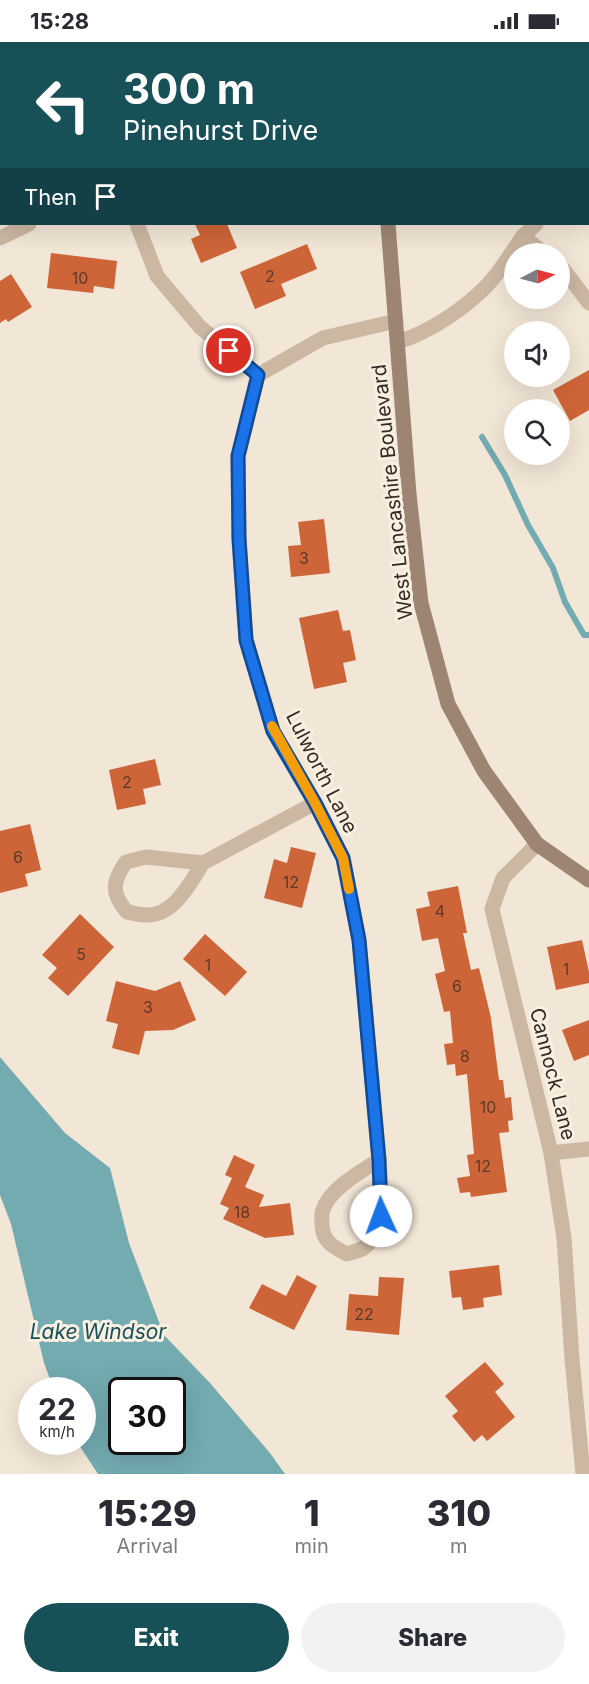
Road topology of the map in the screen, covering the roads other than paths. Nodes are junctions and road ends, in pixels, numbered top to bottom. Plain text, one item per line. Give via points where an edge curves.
1 (27, 225) edge
2 (136, 225) edge
3 (388, 225) edge
4 (535, 225) edge
5 (523, 236) junction
6 (0, 238) edge
7 (532, 243) edge
8 (570, 278) edge
9 (589, 303) edge
10 (396, 321) junction
11 (398, 342) junction
12 (258, 375) junction
13 (315, 803) junction
14 (537, 844) junction
15 (202, 863) junction
16 (589, 880) edge
17 (589, 1149) edge
18 (551, 1153) junction
19 (379, 1160) junction
20 (583, 1474) edge

1 - 6 street
2 - 12 street via 157,276 200,327
3 - 10 main road, West Lancashire Boulevard
4 - 5 street
5 - 7 street
5 - 11 street via 478,294 415,336
8 - 9 street
10 - 11 main road, West Lancashire Boulevard
10 - 12 street via 323,338
11 - 14 main road, West Lancashire Boulevard via 421,603 448,704 484,771
12 - 13 street, Lulworth Lane via 238,456 246,640 273,731
13 - 15 street
13 - 19 street, Lulworth Lane via 343,858 359,940
14 - 16 main road, West Lancashire Boulevard
14 - 18 street, Cannock Lane via 503,878 492,909
15 - 15 street via 146,857 126,862 116,877 116,899 127,912 148,915 171,907
17 - 18 street
18 - 20 street, Cannock Lane via 564,1238
19 - 19 street, Lulworth Lane via 346,1183 322,1210 322,1233 331,1246 347,1254 364,1249 377,1235 381,1216

